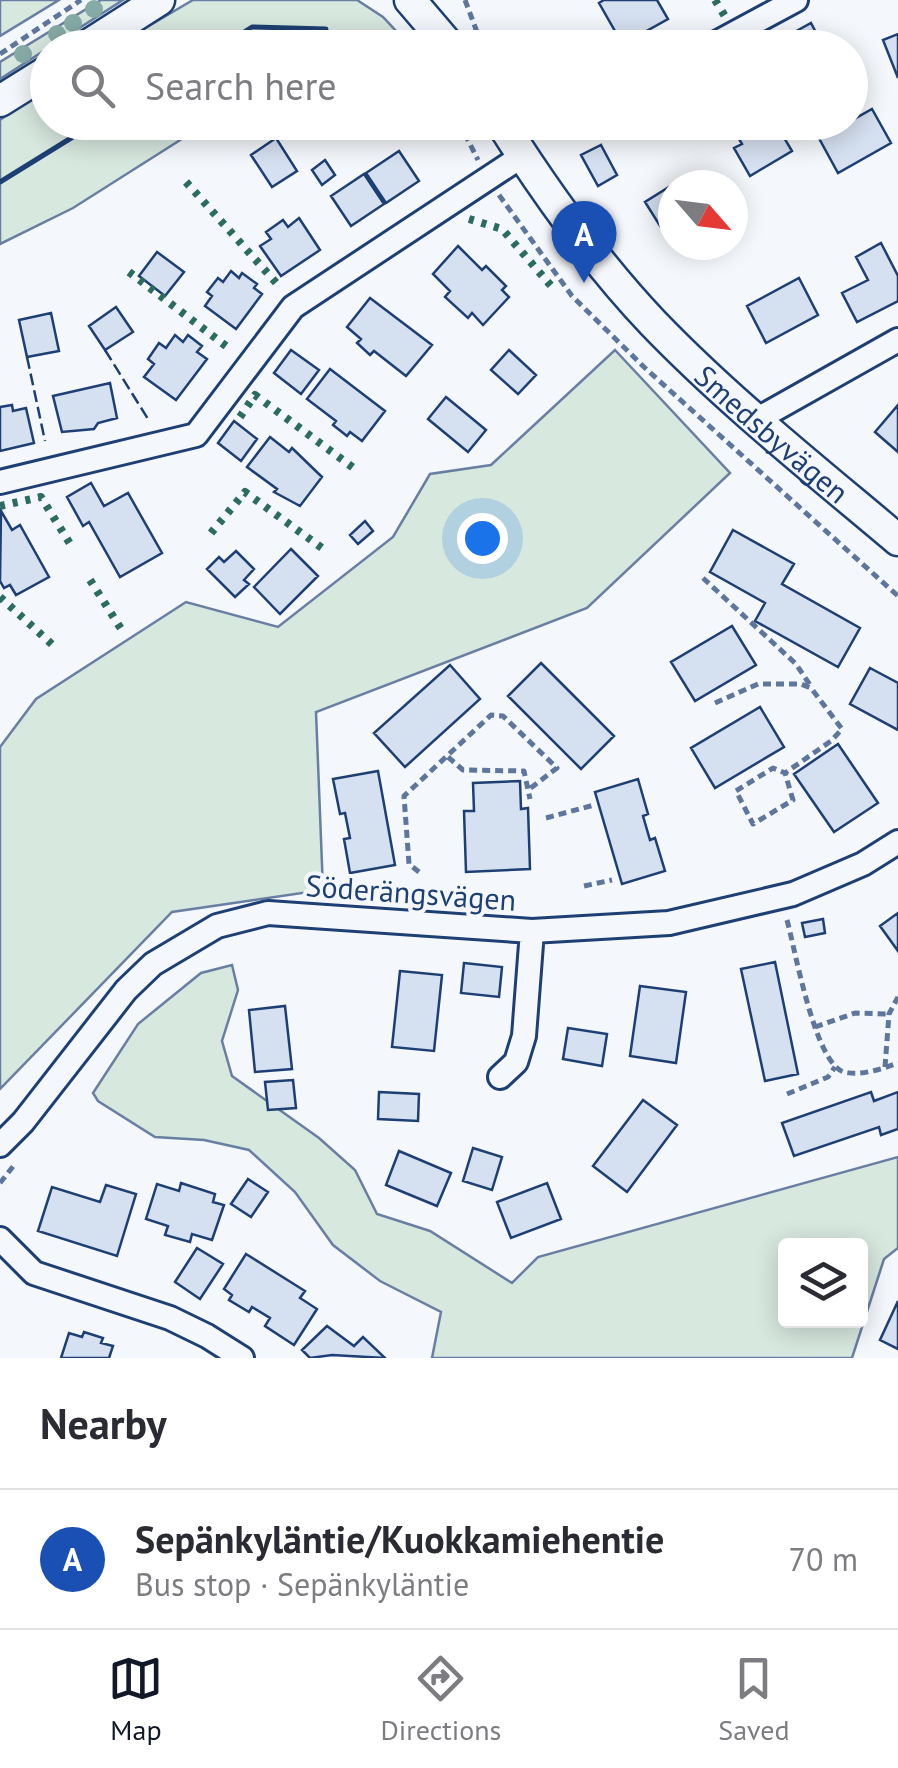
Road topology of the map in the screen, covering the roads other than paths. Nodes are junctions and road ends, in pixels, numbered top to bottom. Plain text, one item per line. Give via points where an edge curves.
1 (159, 0) edge
2 (410, 0) edge
3 (437, 0) edge
4 (796, 0) edge
5 (112, 30) edge
6 (437, 30) edge
7 (447, 30) edge
8 (740, 30) edge
9 (30, 82) edge
10 (0, 101) edge
11 (512, 140) edge
12 (522, 156) junction
13 (898, 340) edge
14 (756, 420) junction
15 (0, 482) edge
16 (898, 540) edge
17 (898, 842) edge
18 (532, 931) junction
19 (500, 1077) dead end
20 (0, 1146) edge
21 (0, 1239) edge
22 (242, 1358) edge

1 - 5 main road
2 - 6 main road
3 - 7 main road
4 - 8 street
9 - 10 main road
11 - 12 main road, Smedsbyvägen
12 - 14 main road, Smedsbyvägen via 652,322
12 - 15 street via 293,307 196,435
13 - 14 street
14 - 16 main road, Smedsbyvägen
17 - 18 street, Söderängsvägen via 793,894 730,910 669,923
18 - 19 street via 524,1036 516,1062
18 - 20 street, Söderängsvägen via 304,913 268,913 217,926 153,964 126,990
21 - 22 street via 34,1273 170,1318

